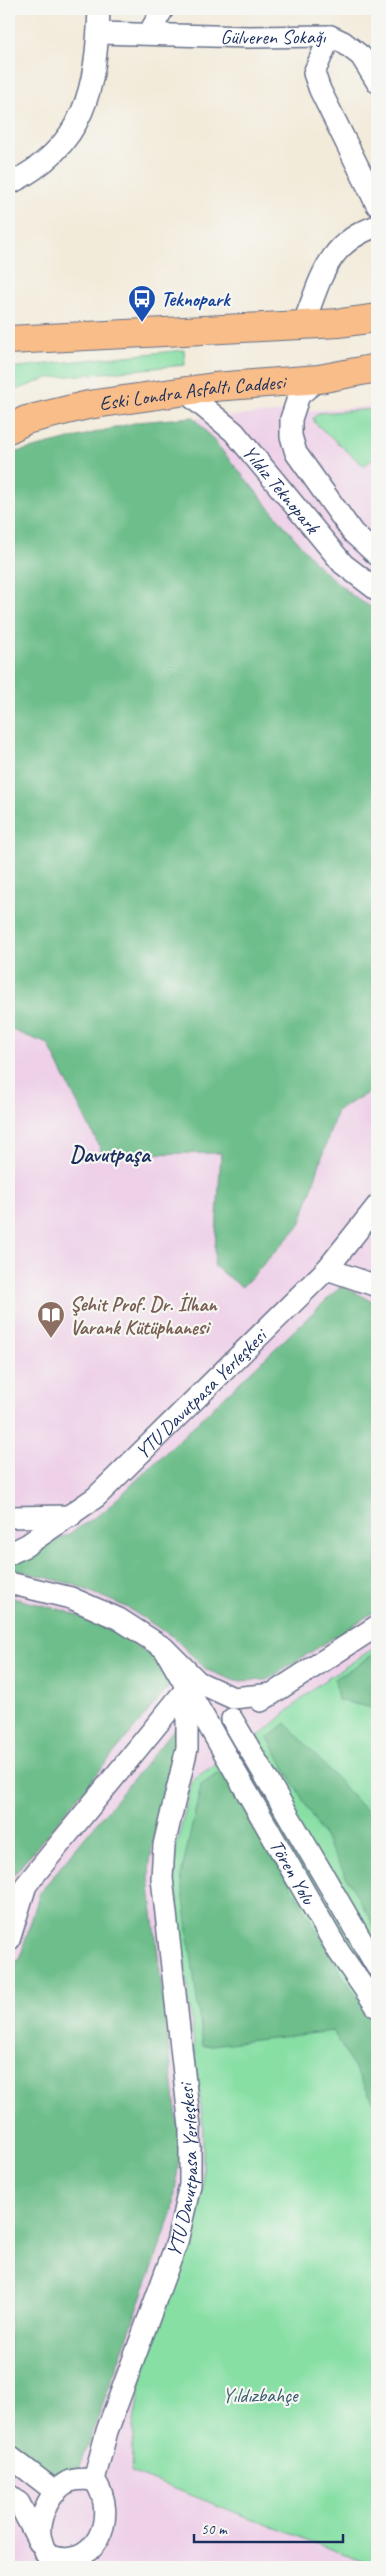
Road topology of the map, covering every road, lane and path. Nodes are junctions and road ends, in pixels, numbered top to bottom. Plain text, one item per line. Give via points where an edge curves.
1 (99, 9) edge
2 (163, 9) edge
3 (98, 33) junction
4 (149, 33) junction
5 (330, 36) junction
6 (377, 82) edge
7 (9, 184) edge
8 (377, 205) edge
9 (377, 226) edge
10 (377, 318) edge
11 (303, 325) junction
12 (9, 340) edge
13 (377, 368) edge
14 (318, 379) junction
15 (182, 390) junction
16 (9, 429) edge
17 (377, 555) edge
18 (377, 590) edge
19 (377, 1206) edge
20 (327, 1269) junction
21 (377, 1286) edge
22 (71, 1516) junction
23 (9, 1518) edge
24 (9, 1554) edge
25 (9, 1583) edge
26 (377, 1626) edge
27 (164, 1648) junction
28 (187, 1688) junction
29 (272, 1694) junction
30 (232, 1719) junction
31 (212, 1732) junction
32 (187, 1748) junction
33 (13, 1910) edge
34 (9, 1940) edge
35 (377, 1967) edge
36 (377, 2008) edge
37 (9, 2456) edge
38 (94, 2480) junction
39 (56, 2492) junction
40 (9, 2495) edge
41 (45, 2561) edge
42 (68, 2565) edge

1 - 3 street
2 - 4 street
3 - 4 street, Gülveren Sokağı
3 - 7 street via 92,83 77,125 48,158
4 - 5 street, Gülveren Sokağı
5 - 6 street, Gülveren Sokağı via 361,56
5 - 8 street via 314,72
9 - 11 street via 359,232 331,257
10 - 11 main road
11 - 12 main road
13 - 14 main road, Eski Londra Asfaltı Caddesi
14 - 15 main road, Eski Londra Asfaltı Caddesi
14 - 17 street, Yıldız Teknopark via 299,395 290,419 296,453 353,533
15 - 16 main road, Eski Londra Asfaltı Caddesi via 88,405 26,420
15 - 18 street, Yıldız Teknopark via 234,432 343,564
19 - 20 street, YTU Davutpasa Yerleşkesi
20 - 21 street
20 - 22 street, YTU Davutpasa Yerleşkesi via 96,1497
22 - 23 street
22 - 24 street, YTU Davutpasa Yerleşkesi
25 - 27 street via 71,1598 119,1619
26 - 29 street
27 - 28 street, YTU Davutpasa Yerleşkesi
27 - 29 street via 198,1682 232,1698
28 - 31 street, YTU Davutpasa Yerleşkesi
28 - 32 street, YTU Davutpasa Yerleşkesi
28 - 33 street via 26,1885
29 - 30 street
30 - 31 street
30 - 35 street, Tören Yolu
31 - 32 street
31 - 36 street, Tören Yolu via 339,1952
32 - 38 street, YTU Davutpasa Yerleşkesi via 167,1829 162,1870 190,2127 190,2185 177,2242 107,2431
33 - 34 street
37 - 39 street
38 - 39 street via 69,2482
38 - 42 street via 105,2502 103,2530 96,2546 87,2555
39 - 41 street via 41,2522
40 - 41 street via 19,2503
41 - 42 street

